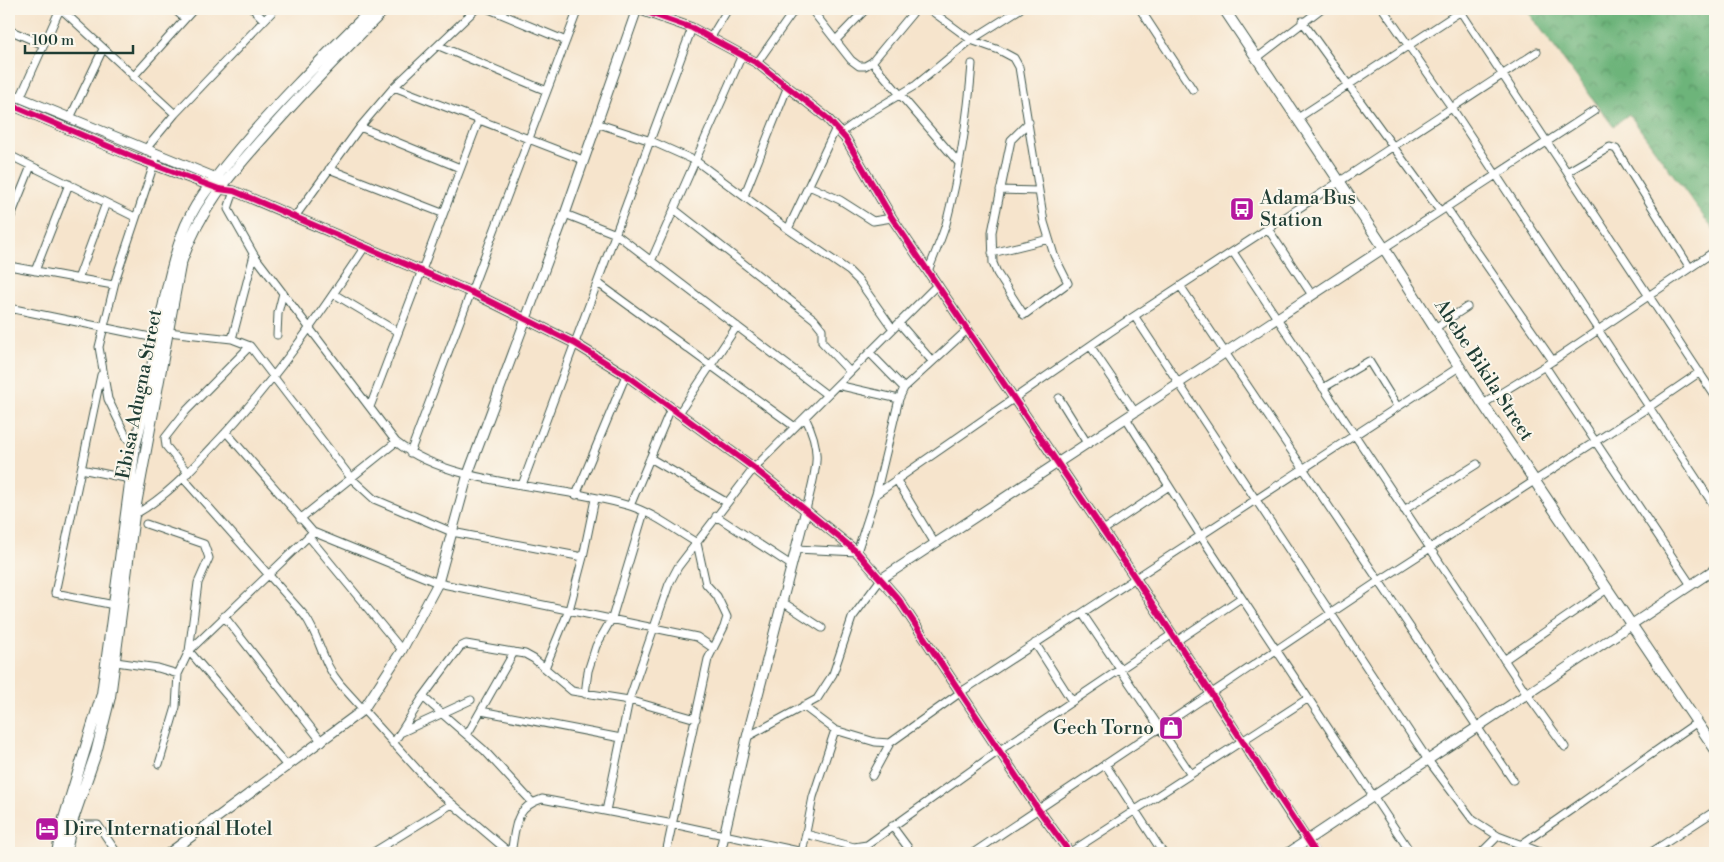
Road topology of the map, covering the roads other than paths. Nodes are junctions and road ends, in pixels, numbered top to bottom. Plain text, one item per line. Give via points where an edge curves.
1 (61, 9) edge
2 (174, 9) edge
3 (194, 9) edge
4 (252, 9) edge
5 (275, 9) edge
6 (372, 9) edge
7 (385, 9) edge
8 (476, 9) edge
9 (489, 9) edge
10 (578, 9) edge
11 (637, 9) edge
12 (728, 9) edge
13 (795, 9) edge
14 (811, 9) edge
15 (866, 9) edge
16 (916, 9) edge
17 (929, 9) edge
18 (1020, 9) edge
19 (1140, 9) edge
20 (1224, 9) edge
21 (1320, 9) edge
22 (1383, 9) edge
23 (1460, 10) edge
24 (185, 19) junction
25 (264, 20) junction
26 (1302, 21) junction
27 (692, 28) junction
28 (9, 30) edge
29 (711, 37) junction
30 (836, 40) junction
31 (971, 40) junction
32 (566, 41) junction
33 (44, 45) junction
34 (439, 46) junction
35 (1409, 46) junction
36 (102, 49) junction
37 (1538, 52) dead end
38 (742, 55) junction
39 (1258, 58) junction
40 (872, 62) junction
41 (757, 63) junction
42 (972, 64) dead end
43 (1503, 74) junction
44 (133, 77) junction
45 (1349, 85) junction
46 (788, 86) junction
47 (394, 87) junction
48 (1193, 90) dead end
49 (547, 91) junction
50 (9, 93) edge
51 (901, 94) junction
52 (20, 98) junction
53 (11, 105) edge
54 (1452, 108) junction
55 (1594, 111) dead end
56 (175, 114) junction
57 (9, 116) edge
58 (70, 118) junction
59 (1298, 118) junction
60 (479, 120) junction
61 (1029, 122) junction
62 (596, 123) junction
63 (360, 127) junction
64 (839, 131) junction
65 (529, 140) junction
66 (651, 141) junction
67 (1547, 142) junction
68 (1394, 146) junction
69 (144, 150) junction
70 (9, 155) edge
71 (157, 155) junction
72 (583, 160) junction
73 (696, 161) junction
74 (958, 162) junction
75 (154, 164) junction
76 (31, 166) junction
77 (460, 168) junction
78 (328, 169) junction
79 (1567, 172) junction
80 (1496, 175) junction
81 (1340, 182) junction
82 (69, 184) junction
83 (222, 186) junction
84 (809, 186) junction
85 (1000, 190) junction
86 (1038, 191) junction
87 (744, 196) junction
88 (106, 203) junction
89 (674, 209) junction
90 (1443, 209) junction
91 (442, 213) junction
92 (565, 214) junction
93 (135, 217) junction
94 (294, 218) junction
95 (892, 218) junction
96 (9, 222) edge
97 (788, 229) junction
98 (1268, 229) junction
99 (616, 234) junction
100 (1049, 239) junction
101 (364, 248) junction
102 (1384, 248) junction
103 (1715, 251) edge
104 (1233, 252) junction
105 (992, 253) junction
106 (254, 255) junction
107 (652, 259) junction
108 (9, 266) edge
109 (1690, 268) junction
110 (35, 271) junction
111 (928, 271) junction
112 (420, 272) junction
113 (78, 279) junction
114 (598, 282) junction
115 (113, 285) junction
116 (937, 286) junction
117 (1181, 287) junction
118 (283, 293) junction
119 (473, 293) junction
120 (334, 294) junction
121 (1312, 295) junction
122 (1649, 296) junction
123 (1467, 307) dead end
124 (9, 308) edge
125 (1135, 317) junction
126 (526, 319) junction
127 (1277, 319) junction
128 (899, 323) junction
129 (737, 326) junction
130 (102, 327) junction
131 (1434, 328) junction
132 (894, 329) junction
133 (311, 330) junction
134 (967, 330) junction
135 (1598, 330) junction
136 (398, 332) junction
137 (277, 335) dead end
138 (164, 337) junction
139 (232, 338) junction
140 (574, 343) junction
141 (250, 346) junction
142 (1091, 347) junction
143 (870, 353) junction
144 (1226, 353) junction
145 (932, 361) junction
146 (1553, 361) junction
147 (711, 364) junction
148 (1459, 366) junction
149 (1545, 366) junction
150 (102, 371) junction
151 (850, 372) junction
152 (1700, 372) junction
153 (626, 375) junction
154 (275, 377) junction
155 (1179, 384) junction
156 (837, 385) junction
157 (904, 388) junction
158 (1323, 388) junction
159 (827, 395) junction
160 (1715, 396) edge
161 (1013, 398) junction
162 (1059, 398) dead end
163 (899, 399) junction
164 (1484, 404) junction
165 (1397, 406) junction
166 (370, 407) junction
167 (1649, 407) junction
168 (675, 410) junction
169 (1135, 412) junction
170 (805, 417) junction
171 (1126, 418) junction
172 (795, 427) junction
173 (226, 432) junction
174 (1353, 434) junction
175 (396, 442) junction
176 (1595, 442) junction
177 (1088, 443) junction
178 (135, 446) junction
179 (410, 453) junction
180 (650, 458) junction
181 (1056, 463) junction
182 (1477, 464) dead end
183 (1303, 467) junction
184 (754, 468) junction
185 (81, 469) junction
186 (468, 474) junction
187 (185, 475) junction
188 (351, 478) junction
189 (130, 479) junction
190 (896, 479) junction
191 (1535, 480) junction
192 (522, 485) junction
193 (1169, 486) junction
194 (876, 494) junction
195 (576, 495) junction
196 (595, 499) junction
197 (1255, 499) junction
198 (726, 502) junction
199 (630, 506) junction
200 (1715, 507) edge
201 (806, 510) junction
202 (1404, 510) junction
203 (644, 512) junction
204 (134, 515) junction
205 (716, 516) junction
206 (300, 519) junction
207 (146, 524) dead end
208 (1102, 530) junction
209 (452, 532) junction
210 (311, 534) junction
211 (1200, 536) junction
212 (696, 542) junction
213 (934, 542) junction
214 (796, 548) junction
215 (1430, 548) junction
216 (857, 552) junction
217 (584, 557) junction
218 (791, 565) junction
219 (1715, 569) edge
220 (268, 574) junction
221 (881, 579) junction
222 (1136, 580) junction
223 (1379, 581) junction
224 (438, 583) junction
225 (1691, 585) junction
226 (1607, 589) junction
227 (1241, 598) junction
228 (781, 601) junction
229 (114, 605) junction
230 (569, 610) junction
231 (1082, 613) junction
232 (1331, 613) junction
233 (224, 616) junction
234 (612, 618) junction
235 (1630, 626) junction
236 (822, 628) dead end
237 (653, 629) junction
238 (1173, 638) junction
239 (1035, 643) junction
240 (713, 648) junction
241 (402, 650) junction
242 (189, 651) junction
243 (1276, 651) junction
244 (514, 652) junction
245 (1504, 660) junction
246 (116, 662) junction
247 (545, 668) junction
248 (1120, 669) junction
249 (178, 674) junction
250 (960, 692) junction
251 (585, 694) junction
252 (1210, 694) junction
253 (1527, 694) junction
254 (423, 697) junction
255 (1307, 699) junction
256 (471, 700) dead end
257 (629, 700) junction
258 (1072, 701) junction
259 (802, 706) junction
260 (363, 710) junction
261 (481, 711) junction
262 (442, 714) junction
263 (696, 719) junction
264 (1696, 723) junction
265 (1160, 727) junction
266 (1478, 727) junction
267 (835, 730) junction
268 (400, 733) junction
269 (467, 736) junction
270 (747, 737) junction
271 (621, 738) junction
272 (322, 742) junction
273 (1242, 742) junction
274 (890, 743) junction
275 (393, 744) junction
276 (1565, 747) dead end
277 (1715, 749) edge
278 (1000, 750) junction
279 (1428, 760) junction
280 (159, 764) dead end
281 (1105, 764) junction
282 (288, 767) junction
283 (1191, 774) junction
284 (872, 776) dead end
285 (1513, 780) dead end
286 (1372, 797) junction
287 (532, 802) junction
288 (452, 804) junction
289 (1038, 809) junction
290 (1135, 810) junction
291 (606, 811) junction
292 (1715, 811) edge
293 (673, 824) junction
294 (71, 825) junction
295 (892, 826) junction
296 (724, 834) junction
297 (806, 834) junction
298 (1498, 836) junction
299 (1307, 840) junction
300 (1522, 844) junction
301 (1406, 852) edge
302 (57, 853) edge
303 (66, 853) edge
304 (117, 853) edge
305 (169, 853) edge
306 (372, 853) edge
307 (511, 853) edge
308 (666, 853) edge
309 (720, 853) edge
310 (803, 853) edge
311 (912, 853) edge
312 (973, 853) edge
313 (1070, 853) edge
314 (1163, 853) edge
315 (1288, 853) edge
316 (1316, 853) edge
317 (1481, 853) edge
318 (1543, 853) edge
319 (1650, 853) edge

1 - 33 street
1 - 36 street
2 - 24 street
3 - 24 street
4 - 25 street
5 - 25 street
6 - 83 main road, Ebisa Adugna Street via 279,101
7 - 83 main road, Ebisa Adugna Street via 328,65
8 - 34 street
9 - 32 street
10 - 32 street
11 - 27 street
11 - 62 street
12 - 29 street
13 - 41 street
14 - 30 street
15 - 30 street
16 - 40 street
17 - 31 street
18 - 31 street
19 - 48 street
20 - 39 main road, Abebe Bikila Street
21 - 26 street
22 - 35 street
23 - 35 street
23 - 43 street
24 - 44 street
25 - 56 street
26 - 39 street
26 - 45 street
27 - 29 street
27 - 66 street
28 - 33 street
29 - 38 street
30 - 40 street via 859,66
31 - 51 street
31 - 61 street via 1014,58 1019,67
32 - 49 street
33 - 52 street
34 - 47 street
34 - 49 street
35 - 45 street
35 - 54 street
36 - 44 street
36 - 58 street
37 - 43 street
38 - 41 street
38 - 73 street
39 - 59 main road, Abebe Bikila Street
40 - 51 street
41 - 46 street
42 - 74 street
43 - 54 street
43 - 67 street
44 - 56 street
45 - 59 street
45 - 68 street
46 - 64 street
46 - 87 street
47 - 60 street
47 - 63 street
49 - 65 street
50 - 52 street
51 - 64 street
51 - 74 street
52 - 58 street
53 - 57 street
53 - 75 street
54 - 68 street
54 - 80 street
55 - 67 street
56 - 69 street
58 - 69 street
59 - 81 main road, Abebe Bikila Street
60 - 65 street
60 - 77 street
61 - 85 street via 1011,140
61 - 86 street
62 - 66 street
62 - 72 street
63 - 77 street
63 - 78 street
64 - 84 street
64 - 95 street
65 - 72 street
65 - 119 street
66 - 73 street
66 - 99 street
67 - 79 street
67 - 80 street
68 - 81 street
68 - 90 street
69 - 71 street
70 - 76 street
71 - 75 street
71 - 83 street
72 - 92 street
73 - 87 street
73 - 89 street
74 - 111 street via 945,226
75 - 83 street
75 - 93 street
76 - 82 street
76 - 96 street
77 - 91 street
78 - 91 street
78 - 94 street
79 - 109 street via 1610,147 1616,149
79 - 122 street
80 - 90 street
80 - 135 street
81 - 98 street
81 - 102 main road, Abebe Bikila Street
82 - 88 street
82 - 110 street
83 - 94 street
83 - 106 street via 228,209
83 - 138 main road, Ebisa Adugna Street via 186,247
84 - 95 street via 874,221
84 - 97 street
85 - 86 street
85 - 105 street via 992,232
86 - 100 street
87 - 97 street
88 - 93 street
88 - 113 street
89 - 107 street
89 - 151 street via 814,319 822,329 822,342
90 - 102 street
90 - 146 street
91 - 112 street
92 - 99 street
92 - 126 street
93 - 115 street
94 - 101 street
95 - 111 street
97 - 132 street via 849,271
98 - 104 street
98 - 121 street
99 - 107 street
99 - 114 street
100 - 105 street
100 - 105 street via 1068,284 1024,316 996,273
101 - 112 street
101 - 120 street
102 - 121 street
102 - 131 main road, Abebe Bikila Street
103 - 109 street
104 - 117 street
104 - 127 street
106 - 118 street
106 - 139 street
107 - 129 street
108 - 110 street
109 - 122 street
110 - 113 street
111 - 116 street
112 - 119 street
112 - 136 street
113 - 115 street
114 - 140 street
114 - 147 street
115 - 130 street
116 - 128 street
116 - 134 street
117 - 125 street
117 - 144 street
118 - 133 street
118 - 137 street
119 - 126 street
119 - 179 street
120 - 133 street
120 - 136 street
121 - 127 street
122 - 135 street
122 - 152 street
123 - 131 street
124 - 130 street
125 - 142 street
125 - 155 street
126 - 140 street
126 - 186 street
127 - 144 street
127 - 158 street
128 - 132 street
128 - 145 street
129 - 147 street
129 - 159 street
130 - 138 street
130 - 150 street via 99,347
131 - 148 main road, Abebe Bikila Street
132 - 143 street
133 - 154 street
133 - 166 street
134 - 145 street
134 - 161 street
135 - 146 street
135 - 167 street
136 - 166 street
138 - 139 street
138 - 178 main road, Ebisa Adugna Street
138 - 204 main road, Ebisa Adugna Street
139 - 141 street
140 - 153 street
140 - 192 street
141 - 154 street
141 - 187 street via 186,410 165,438 166,446
142 - 161 street
142 - 169 street
143 - 151 street
143 - 157 street
144 - 155 street
144 - 183 street
145 - 157 street
146 - 149 street
147 - 168 street
147 - 172 street
148 - 164 main road, Abebe Bikila Street
148 - 165 street
149 - 164 street
149 - 176 street
150 - 178 street via 108,399 127,438
150 - 185 street
151 - 156 street
152 - 160 street
152 - 167 street
153 - 168 street
153 - 195 street
154 - 173 street
154 - 188 street
155 - 169 street
155 - 197 street
156 - 159 street
156 - 163 street
157 - 163 street
158 - 165 street via 1369,361
158 - 174 street
159 - 170 street
161 - 181 street
161 - 190 street
162 - 177 street
163 - 194 street
164 - 191 main road, Abebe Bikila Street
165 - 174 street
166 - 175 street
167 - 176 street
167 - 200 street
168 - 180 street
168 - 184 street
169 - 171 street
170 - 172 street
170 - 201 street via 815,436 818,451
171 - 177 street
171 - 193 street
172 - 184 street
173 - 187 street
173 - 206 street
174 - 183 street
174 - 202 street
175 - 179 street
175 - 188 street
176 - 191 street
176 - 225 street
177 - 181 street
178 - 189 main road, Ebisa Adugna Street
179 - 186 street
180 - 198 street
180 - 199 street
181 - 208 street
181 - 213 street
182 - 202 street
183 - 197 street
183 - 223 street
184 - 198 street
184 - 201 street
185 - 189 street
185 - 229 street via 56,593
186 - 192 street
186 - 209 street
187 - 204 street via 165,495
187 - 220 street
188 - 206 street
188 - 209 street via 374,499
189 - 229 main road, Ebisa Adugna Street
190 - 194 street
190 - 213 street
191 - 215 street
191 - 226 main road, Abebe Bikila Street
192 - 195 street
193 - 208 street
193 - 211 street
194 - 216 street
195 - 196 street
196 - 199 street
196 - 217 street
197 - 211 street
197 - 232 street
198 - 205 street
199 - 203 street
201 - 214 street
201 - 216 street
202 - 215 street
203 - 212 street
203 - 234 street
204 - 246 main road, Ebisa Adugna Street
205 - 212 street
205 - 218 street
206 - 210 street
207 - 242 street via 204,544 209,558 198,584
208 - 222 street
209 - 217 street
209 - 224 street
210 - 220 street
210 - 224 street
210 - 241 street
211 - 222 street
211 - 227 street
212 - 237 street via 672,575
212 - 240 street via 706,584 718,596 727,617
213 - 221 street
214 - 216 street
214 - 218 street
215 - 223 street
215 - 245 street
216 - 221 street
217 - 230 street
218 - 228 street
219 - 225 street
220 - 233 street
220 - 260 street via 310,622 332,674
221 - 250 street
221 - 259 street via 852,618 827,686 816,699
222 - 231 street
222 - 238 street
223 - 232 street
223 - 266 street
224 - 230 street
224 - 241 street
225 - 235 street
226 - 235 main road, Abebe Bikila Street
226 - 245 street
227 - 238 street
227 - 243 street
228 - 236 street
228 - 270 street
229 - 302 main road, Ebisa Adugna Street via 102,694 63,822
230 - 234 street
230 - 247 street
231 - 239 street
231 - 248 street
232 - 243 street
232 - 279 street
233 - 242 street
233 - 272 street
234 - 237 street
234 - 251 street via 596,646
235 - 253 street
235 - 264 main road, Abebe Bikila Street
237 - 240 street via 697,637
237 - 257 street
238 - 248 street
238 - 252 street
239 - 250 street
239 - 258 street
240 - 263 street via 708,658
241 - 260 street
242 - 249 street
242 - 282 street
243 - 252 street
243 - 255 street
244 - 247 street via 534,659
244 - 254 street via 466,644 460,647
244 - 261 street
245 - 253 street
246 - 249 street
246 - 294 main road, Ebisa Adugna Street via 105,721
247 - 251 street via 572,691
248 - 258 street
248 - 265 street
249 - 280 street via 176,708
250 - 274 street
250 - 278 street
251 - 257 street
252 - 265 street
252 - 273 street
253 - 266 street
253 - 276 street
254 - 262 street
254 - 268 street
255 - 273 street
255 - 286 street
256 - 262 street
257 - 263 street
257 - 271 street
258 - 278 street
259 - 267 street
259 - 270 street
260 - 272 street
260 - 275 street
261 - 269 street
261 - 271 street
262 - 268 street
262 - 269 street
263 - 293 street
264 - 277 main road, Abebe Bikila Street
264 - 300 street
265 - 281 street
265 - 283 street
266 - 279 street
266 - 285 street
267 - 274 street via 874,742
267 - 297 street via 813,796
268 - 275 street
269 - 287 street
270 - 296 street
271 - 291 street
272 - 282 street
273 - 283 street
273 - 299 street
274 - 284 street
275 - 288 street
278 - 289 street
278 - 295 street
279 - 286 street
279 - 298 street via 1473,820
281 - 289 street
281 - 290 street
282 - 305 street
283 - 290 street
286 - 299 street
286 - 301 street
287 - 291 street via 542,799
287 - 307 street via 518,816
288 - 306 street
288 - 307 street
289 - 312 street
289 - 313 street
290 - 313 street
290 - 314 street
291 - 293 street
292 - 319 street
293 - 296 street
293 - 308 street
294 - 303 main road, Ebisa Adugna Street
294 - 304 street via 92,823 103,828
295 - 297 street via 867,845 854,847
295 - 311 street
296 - 309 street
296 - 310 street
297 - 310 street
298 - 300 street
298 - 317 street
299 - 315 street
299 - 316 street
300 - 318 street

